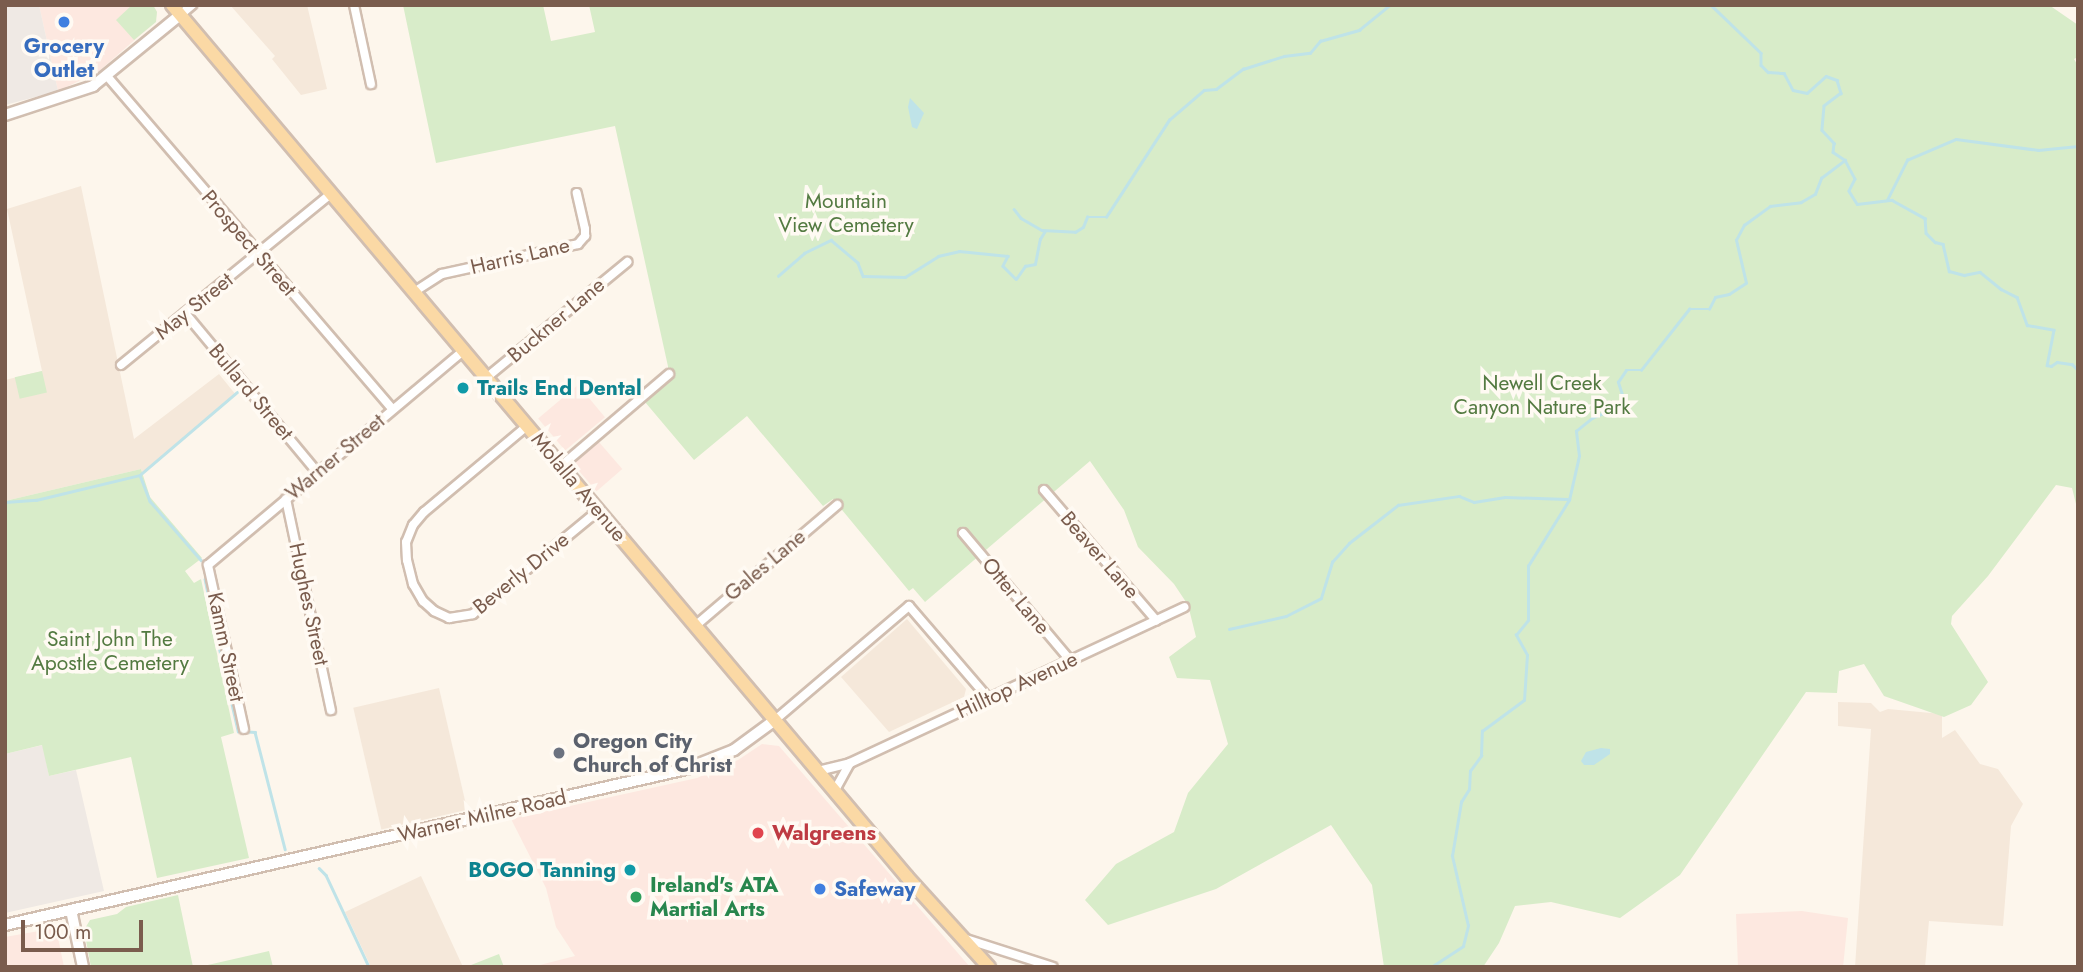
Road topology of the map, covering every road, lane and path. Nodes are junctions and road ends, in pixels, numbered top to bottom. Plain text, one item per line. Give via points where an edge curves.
1 (192, 5) edge
2 (354, 5) edge
3 (176, 10) edge
4 (107, 76) junction
5 (371, 85) dead end
6 (5, 115) edge
7 (576, 193) dead end
8 (331, 194) junction
9 (257, 254) junction
10 (626, 261) dead end
11 (414, 292) junction
12 (185, 313) junction
13 (463, 351) junction
14 (121, 365) dead end
15 (669, 374) dead end
16 (486, 378) junction
17 (392, 408) junction
18 (527, 426) junction
19 (561, 466) junction
20 (317, 472) junction
21 (1044, 490) dead end
22 (286, 499) junction
23 (837, 505) dead end
24 (598, 511) junction
25 (963, 533) dead end
26 (208, 565) joint
27 (1184, 607) dead end
28 (1156, 620) junction
29 (695, 625) junction
30 (1070, 660) junction
31 (988, 698) junction
32 (331, 710) dead end
33 (775, 720) junction
34 (244, 729) dead end
35 (850, 763) junction
36 (818, 771) junction
37 (835, 790) junction
38 (71, 910) junction
39 (5, 925) edge
40 (962, 938) junction
41 (83, 967) edge
42 (989, 967) edge
43 (1053, 967) edge

1 - 3 street
2 - 5 street
3 - 4 street
3 - 8 main road, Molalla Avenue
4 - 6 street via 77,94
4 - 9 street, Prospect Street
7 - 11 street, Harris Lane via 585,229 578,244 442,274
8 - 9 street, May Street
8 - 11 main road, Molalla Avenue
9 - 12 street, May Street
9 - 17 street, Prospect Street
10 - 16 street, Buckner Lane
11 - 13 main road, Molalla Avenue
12 - 14 street, May Street
12 - 20 street, Bullard Street
13 - 16 main road, Molalla Avenue
13 - 17 street, Warner Street
15 - 19 street
16 - 18 main road, Molalla Avenue
17 - 20 street, Warner Street
18 - 19 main road, Molalla Avenue
18 - 24 street, Beverly Drive via 413,525 406,542 407,560 423,601 449,618 472,614
19 - 24 main road, Molalla Avenue
20 - 22 street, Warner Street
21 - 28 street, Beaver Lane
22 - 26 street, Warner Street
22 - 32 street, Hughes Street
23 - 29 street, Gales Lane
24 - 29 main road, Molalla Avenue
25 - 30 street, Otter Lane
26 - 34 street, Kamm Street
27 - 28 street, Hilltop Avenue
28 - 30 street, Hilltop Avenue
29 - 33 main road, Molalla Avenue
30 - 31 street, Hilltop Avenue
31 - 33 street, Warner Milne Road via 909,606
31 - 35 street, Hilltop Avenue
33 - 36 main road, Molalla Avenue
33 - 38 street, Warner Milne Road via 734,750 686,769
35 - 36 street, Hilltop Avenue
35 - 37 street
36 - 37 main road, Molalla Avenue
37 - 40 main road, Molalla Avenue
38 - 39 street, Warner Milne Road
38 - 41 street
40 - 42 main road, Molalla Avenue
40 - 43 street

